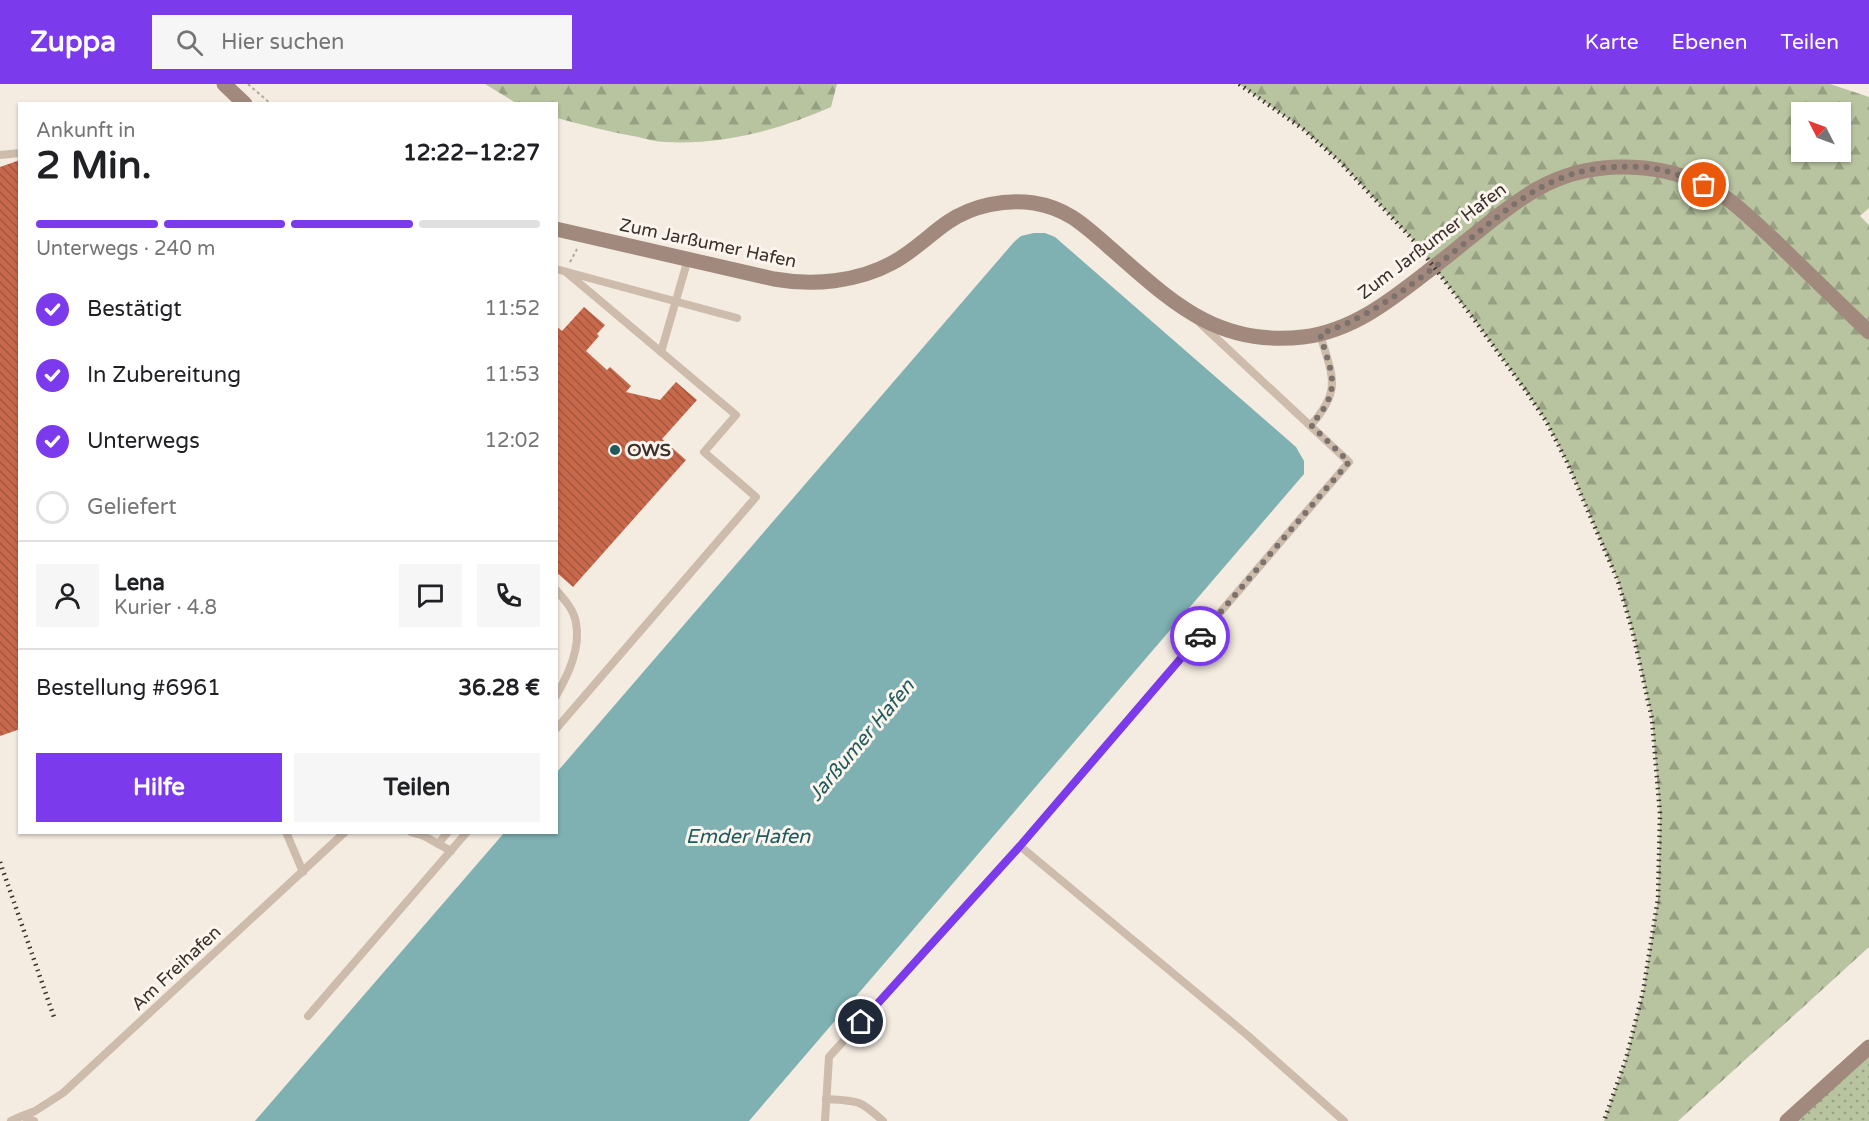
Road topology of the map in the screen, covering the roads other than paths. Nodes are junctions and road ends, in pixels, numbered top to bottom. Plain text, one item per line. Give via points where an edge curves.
1 (224, 84) edge
2 (243, 102) edge
3 (18, 153) edge
4 (0, 155) edge
5 (558, 229) edge
6 (688, 259) junction
7 (558, 270) edge
8 (566, 272) junction
9 (676, 302) junction
10 (1190, 314) junction
11 (737, 318) dead end
12 (1869, 332) edge
13 (1320, 334) junction
14 (662, 352) junction
15 (1311, 425) junction
16 (558, 592) edge
17 (558, 692) edge
18 (558, 727) edge
19 (287, 834) edge
20 (343, 834) edge
21 (418, 834) edge
22 (446, 834) edge
23 (465, 834) edge
24 (438, 844) junction
25 (1020, 846) junction
26 (451, 851) junction
27 (303, 872) junction
28 (308, 1016) dead end
29 (1869, 1047) edge
30 (826, 1099) junction
31 (22, 1116) junction
32 (11, 1121) edge
33 (34, 1121) edge
34 (825, 1121) edge
35 (883, 1121) edge
36 (1344, 1121) edge
37 (1787, 1121) edge

1 - 2 street
3 - 4 lane
5 - 6 street, Zum Jarßumer Hafen
6 - 9 lane
6 - 10 street, Zum Jarßumer Hafen via 796,283 830,281 895,262 952,219 972,210 1003,202 1036,203 1080,221
7 - 8 lane
8 - 9 lane
8 - 14 lane
9 - 11 lane
9 - 14 lane
10 - 13 street, Zum Jarßumer Hafen via 1227,330 1265,338
10 - 15 lane
12 - 13 street, Zum Jarßumer Hafen via 1755,222 1720,194 1667,171 1628,167 1580,172 1538,188 1388,301 1345,326
13 - 15 lane via 1332,391 1324,411
14 - 18 lane via 736,415 704,452 756,497
15 - 25 lane via 1349,462
16 - 17 lane via 576,623 576,650
19 - 27 lane
20 - 27 lane, Am Freihafen
21 - 24 lane
22 - 24 lane
23 - 26 lane
24 - 26 lane
25 - 30 lane via 829,1057
25 - 36 lane
26 - 28 lane
27 - 31 lane, Am Freihafen via 63,1093
29 - 37 street
30 - 34 lane
30 - 35 lane via 858,1101
31 - 32 lane, Am Freihafen
31 - 33 lane

